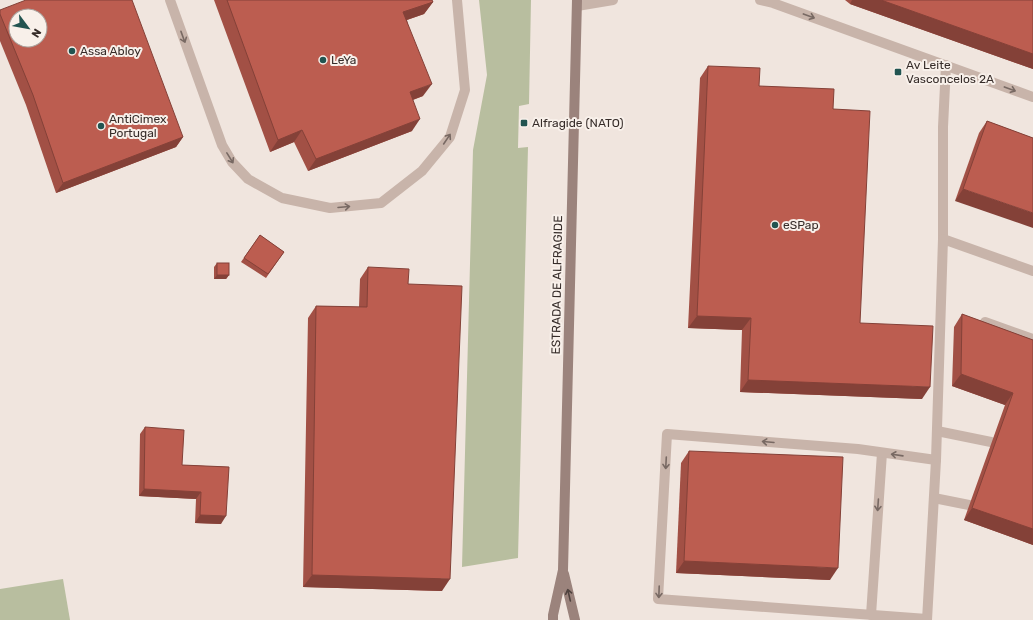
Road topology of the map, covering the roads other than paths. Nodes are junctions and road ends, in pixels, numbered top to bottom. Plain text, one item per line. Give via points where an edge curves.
1 (170, 0) edge
2 (457, 0) edge
3 (613, 0) edge
4 (760, 0) edge
5 (773, 1) edge
6 (577, 3) edge
7 (946, 66) junction
8 (1033, 97) edge
9 (942, 239) junction
10 (1033, 271) edge
11 (985, 322) edge
12 (1033, 339) edge
13 (937, 431) junction
14 (991, 442) dead end
15 (882, 453) junction
16 (936, 460) junction
17 (934, 498) junction
18 (969, 504) dead end
19 (563, 570) junction
20 (871, 615) junction
21 (552, 618) edge
22 (575, 620) edge
23 (927, 620) edge

1 -> 2 street via 222,145 232,162 248,179 282,198 330,208 381,203 422,171 450,136 465,90
3 - 6 street
4 - 5 street
5 -> 7 street
6 - 19 street, ESTRADA DE ALFRAGIDE
7 -> 8 street
7 - 9 street
9 - 10 street
9 - 13 street
11 - 12 street
13 - 14 street
13 - 16 street
16 -> 15 street
15 -> 20 street
15 -> 20 street via 668,434 658,599
16 - 17 street
17 - 18 street
17 - 23 street
19 - 21 street, ESTRADA DE ALFRAGIDE
22 -> 19 street, ESTRADA DE ALFRAGIDE
20 - 23 street

